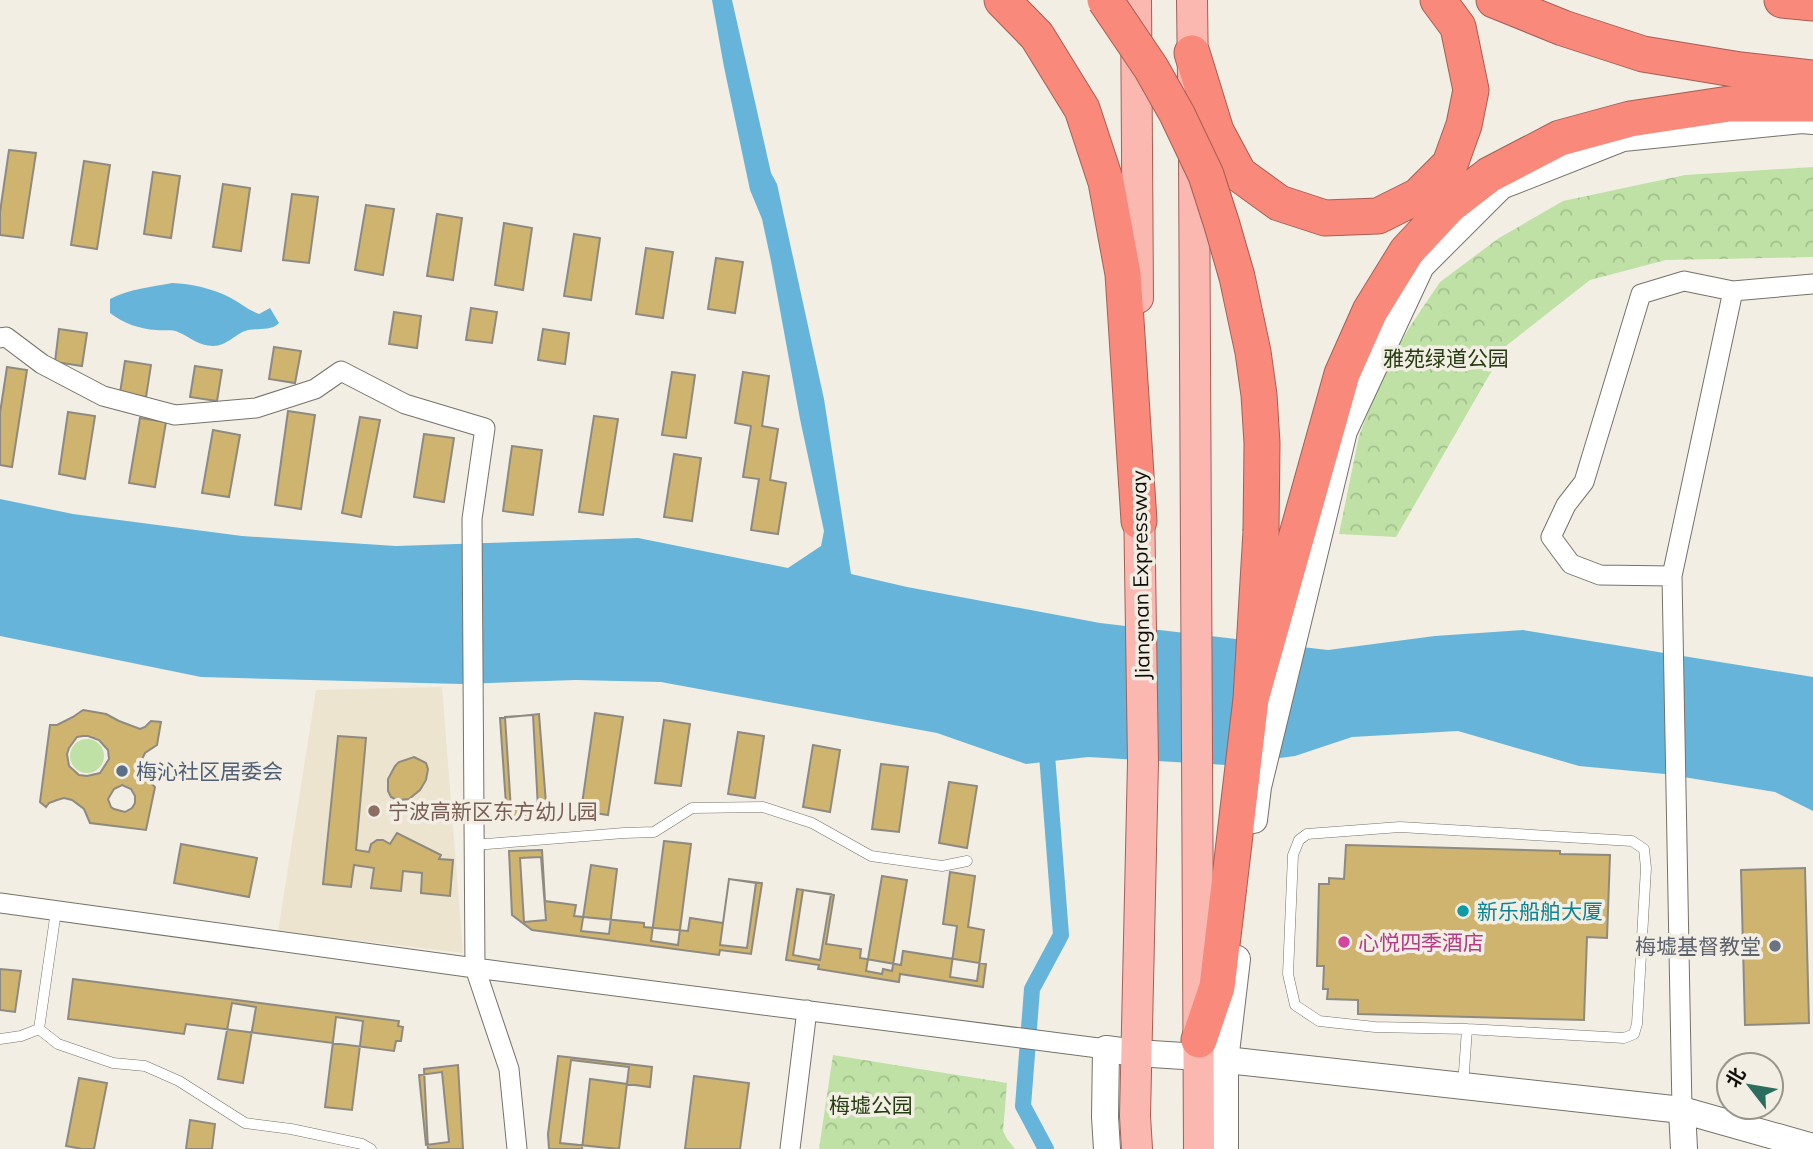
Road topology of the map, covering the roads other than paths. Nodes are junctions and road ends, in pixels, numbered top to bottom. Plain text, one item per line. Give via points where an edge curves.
1 (1002, 0) edge
2 (1105, 0) edge
3 (1136, 0) edge
4 (1192, 0) edge
5 (1438, 0) edge
6 (1494, 0) edge
7 (1782, 0) edge
8 (1787, 1) edge
9 (1813, 3) edge
10 (1192, 53) junction
11 (1813, 78) edge
12 (1813, 104) edge
13 (1813, 121) edge
14 (1813, 284) edge
15 (1733, 291) junction
16 (0, 338) edge
17 (1139, 521) junction
18 (1671, 576) junction
19 (1263, 626) junction
20 (474, 845) junction
21 (967, 861) dead end
22 (0, 903) edge
23 (56, 911) junction
24 (1679, 941) junction
25 (1642, 949) junction
26 (475, 968) junction
27 (807, 1010) junction
28 (39, 1029) junction
29 (1467, 1029) junction
30 (0, 1039) edge
31 (1106, 1049) junction
32 (1208, 1052) junction
33 (1136, 1053) junction
34 (1463, 1086) junction
35 (1682, 1110) junction
36 (1813, 1147) edge
37 (371, 1149) edge
38 (517, 1149) edge
39 (790, 1149) edge
40 (1107, 1149) edge
41 (1137, 1149) edge
42 (1199, 1149) edge
43 (1225, 1149) edge
44 (1684, 1149) edge

1 - 17 highway via 1037,36 1082,109 1106,182 1122,274
2 - 19 highway, bridge via 1177,114 1206,175 1237,277 1259,394
3 - 17 main road, Jiangnan Expressway
4 - 10 main road
5 - 10 highway via 1458,27 1471,90 1464,125 1450,164 1418,196 1378,216 1325,218 1279,203 1240,174 1216,131
6 - 11 highway via 1643,54
7 - 8 highway
8 - 9 highway
10 - 32 main road via 1198,768
12 - 19 highway via 1729,104 1630,119 1560,138 1489,174 1449,206 1407,251 1370,311 1342,374
13 - 32 main road via 1623,138 1502,186 1421,267 1344,431 1258,787
14 - 15 street
15 - 18 street
15 - 18 street via 1684,281 1641,294 1584,482 1566,505 1551,537 1571,564 1600,575
16 - 20 street via 6,337 42,364 103,397 174,415 256,408 315,389 341,371 405,404 485,428 472,519
17 - 33 main road, Jiangnan Expressway via 1143,762
18 - 24 street
19 - 32 highway
20 - 21 lane via 654,832 692,808 763,807 812,823 872,856 942,866
20 - 26 street
22 - 23 street
23 - 26 street
23 - 28 lane
24 - 25 lane
24 - 35 street
25 - 29 lane via 1634,1034 1624,1038
25 - 29 lane via 1646,868 1644,849 1632,841 1400,827 1307,834 1299,840 1293,855 1288,974 1295,1005 1319,1021
26 - 27 street
26 - 38 street via 509,1069
27 - 31 street
27 - 39 street
28 - 30 lane
28 - 37 lane via 58,1044 113,1063 145,1066 179,1081 245,1123
29 - 34 lane
31 - 33 main road
31 - 40 main road
32 - 33 main road
32 - 34 main road
32 - 42 main road
32 - 43 main road
33 - 41 main road, Jiangnan Expressway
34 - 35 main road
35 - 36 main road
35 - 44 main road

